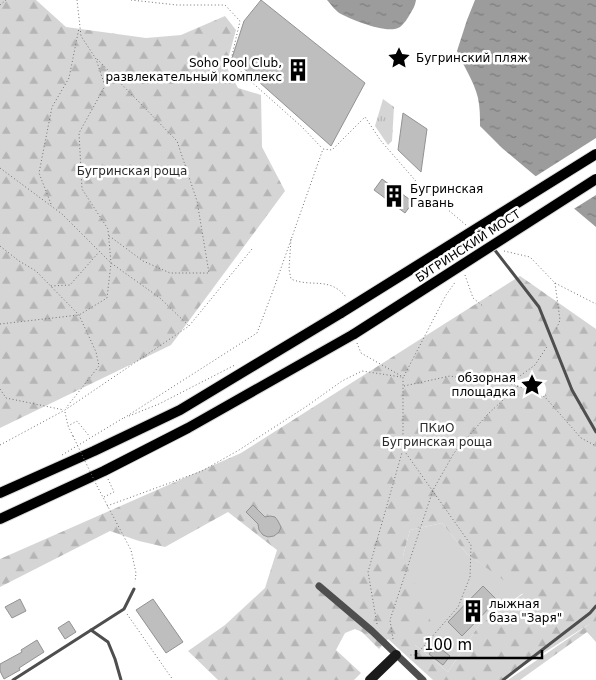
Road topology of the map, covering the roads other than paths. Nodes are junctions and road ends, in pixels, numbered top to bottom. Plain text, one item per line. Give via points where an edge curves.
1 (596, 154) edge
2 (596, 179) edge
3 (494, 249) road end
4 (596, 432) edge
5 (0, 493) edge
6 (0, 519) edge
7 (318, 586) dead end
8 (134, 589) road end
9 (596, 606) edge
10 (91, 630) junction
11 (396, 655) junction
12 (13, 680) edge
13 (121, 680) edge
14 (370, 680) edge
15 (422, 680) edge
16 (503, 680) edge

1 - 5 main road, bridge via 180,410
2 - 6 main road, БУГРИНСКИЙ МОСТ, bridge via 354,334 104,472
3 - 4 lane via 539,307 572,390
7 - 11 street
8 - 10 lane via 124,609
9 - 16 lane
10 - 12 lane
10 - 13 lane via 108,642
11 - 14 street
11 - 15 street

